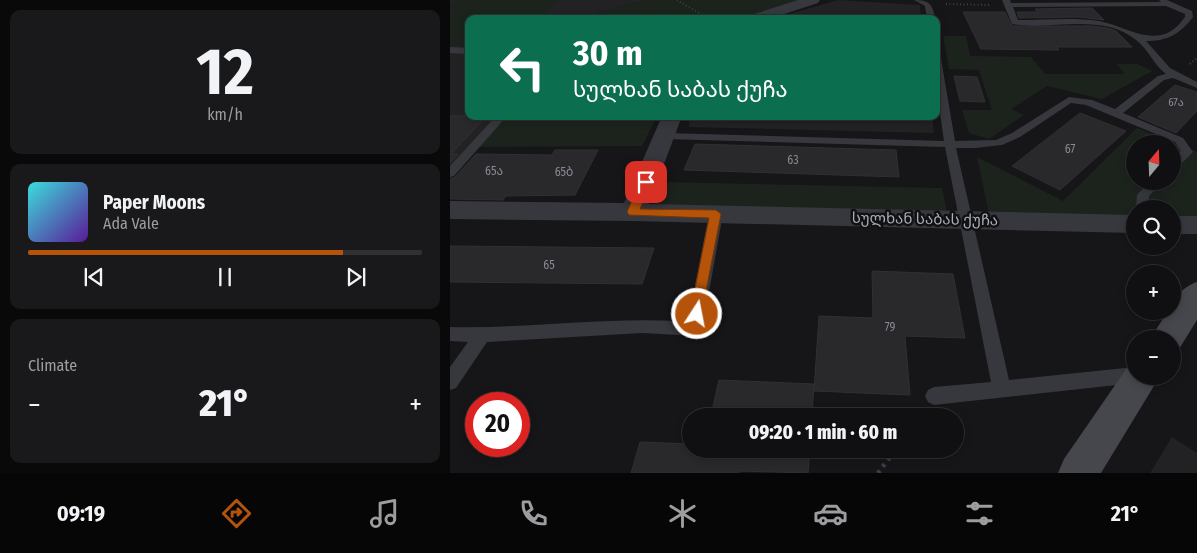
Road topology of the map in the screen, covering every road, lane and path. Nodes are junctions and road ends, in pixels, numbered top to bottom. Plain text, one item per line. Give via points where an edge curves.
1 (678, 0) edge
2 (813, 0) edge
3 (922, 1) edge
4 (1007, 2) edge
5 (1165, 2) edge
6 (702, 15) edge
7 (766, 15) edge
8 (931, 15) edge
9 (1139, 38) junction
10 (450, 50) edge
11 (465, 50) edge
12 (1197, 58) edge
13 (1190, 65) dead end
14 (1176, 75) junction
15 (940, 79) edge
16 (1197, 84) edge
17 (1115, 114) junction
18 (498, 120) edge
19 (668, 126) edge
20 (1167, 135) edge
21 (1181, 143) edge
22 (950, 144) junction
23 (1181, 157) edge
24 (450, 173) edge
25 (450, 210) edge
26 (633, 212) junction
27 (716, 214) junction
28 (967, 221) junction
29 (1126, 224) edge
30 (1181, 225) edge
31 (1197, 225) edge
32 (1197, 294) edge
33 (1173, 330) edge
34 (450, 334) edge
35 (482, 335) junction
36 (1126, 376) edge
37 (450, 382) edge
38 (1136, 385) edge
39 (1002, 389) junction
40 (934, 396) dead end
41 (889, 458) edge
42 (878, 473) edge
43 (1078, 473) edge

1 - 6 path
2 - 7 street
3 - 4 path via 946,4
3 - 8 lane via 930,7
4 - 5 lane
4 - 9 lane via 1015,22 1101,24 1124,29
5 - 9 lane via 1189,13 1180,30 1168,38
9 - 14 lane via 1165,69
10 - 11 lane
12 - 13 path
14 - 16 lane
14 - 17 lane via 1161,78
15 - 22 lane
17 - 20 lane
17 - 22 lane via 1088,102 1069,100 998,143
18 - 24 lane
19 - 22 lane
19 - 26 street
21 - 23 lane via 1186,152
22 - 28 lane
25 - 26 street, სულხან საბას ქუჩა
26 - 27 street, სულხან საბას ქუჩა
27 - 28 street, სულხან საბას ქუჩა
27 - 35 lane via 697,314 680,328 642,326
28 - 29 street, სულხან საბას ქუჩა
28 - 39 lane
30 - 31 street
32 - 33 street
34 - 35 lane
35 - 37 lane
36 - 39 lane
38 - 43 street
39 - 40 lane
41 - 42 path

